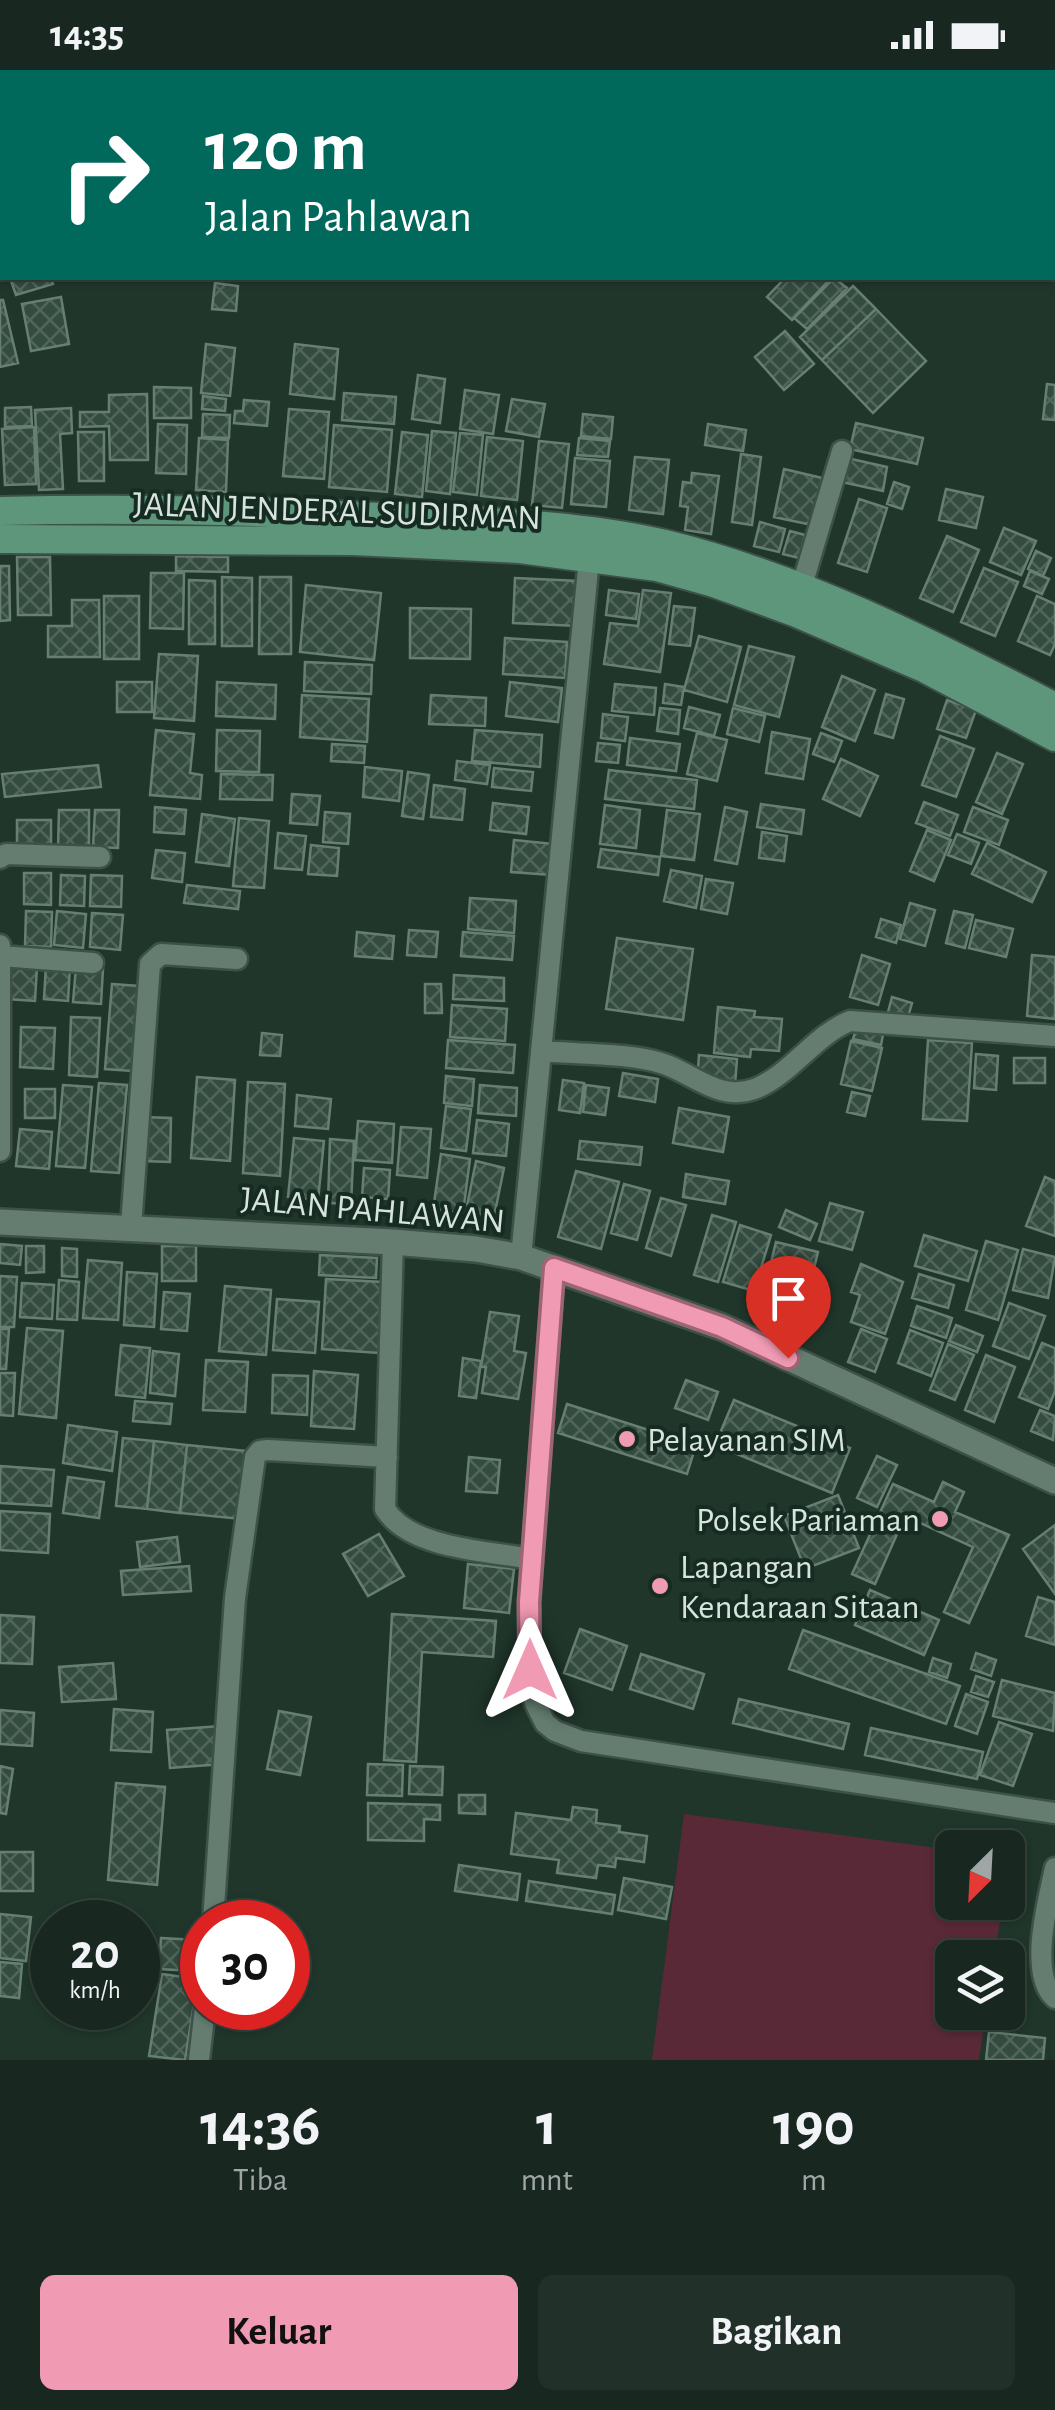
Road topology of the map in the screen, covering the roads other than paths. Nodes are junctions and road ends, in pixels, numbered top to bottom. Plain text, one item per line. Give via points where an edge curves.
1 (842, 451) dead end
2 (0, 512) edge
3 (353, 528) junction
4 (0, 539) edge
5 (589, 559) junction
6 (800, 589) junction
7 (1055, 707) edge
8 (1055, 737) edge
9 (0, 858) edge
10 (100, 858) dead end
11 (0, 945) edge
12 (0, 956) edge
13 (237, 959) dead end
14 (93, 963) dead end
15 (1055, 1036) edge
16 (541, 1051) junction
17 (0, 1151) edge
18 (0, 1222) edge
19 (130, 1227) junction
20 (393, 1242) junction
21 (522, 1257) junction
22 (554, 1268) junction
23 (386, 1457) junction
24 (1055, 1481) edge
25 (532, 1559) junction
26 (1055, 1812) edge
27 (1055, 1868) edge
28 (214, 1900) edge
29 (1055, 1998) edge
30 (202, 2030) edge
31 (199, 2060) edge

1 - 6 street
2 - 3 main road, JALAN JENDERAL SUDIRMAN via 84,510
3 - 4 main road, JALAN JENDERAL SUDIRMAN
3 - 5 main road, JALAN JENDERAL SUDIRMAN
3 - 6 main road, JALAN JENDERAL SUDIRMAN via 521,523 592,531 682,549
5 - 8 main road, JALAN JENDERAL SUDIRMAN via 657,567 794,612 926,669
5 - 16 street
6 - 7 main road, JALAN JENDERAL SUDIRMAN via 938,646
9 - 10 street
11 - 12 street
12 - 14 street
12 - 17 street
13 - 19 street via 161,954 150,964
15 - 16 street via 850,1021 765,1084 744,1092 697,1083 662,1063
16 - 21 street
18 - 19 street, JALAN PAHLAWAN
19 - 20 street, JALAN PAHLAWAN
20 - 21 street, JALAN PAHLAWAN
20 - 23 street
21 - 22 street, JALAN PAHLAWAN
22 - 24 street, JALAN PAHLAWAN via 722,1327
22 - 25 street
23 - 25 street via 385,1509 407,1532
23 - 28 street via 268,1450 256,1457 235,1598
25 - 26 street via 530,1687 545,1723 566,1736
27 - 29 street via 1040,1969
30 - 31 street

